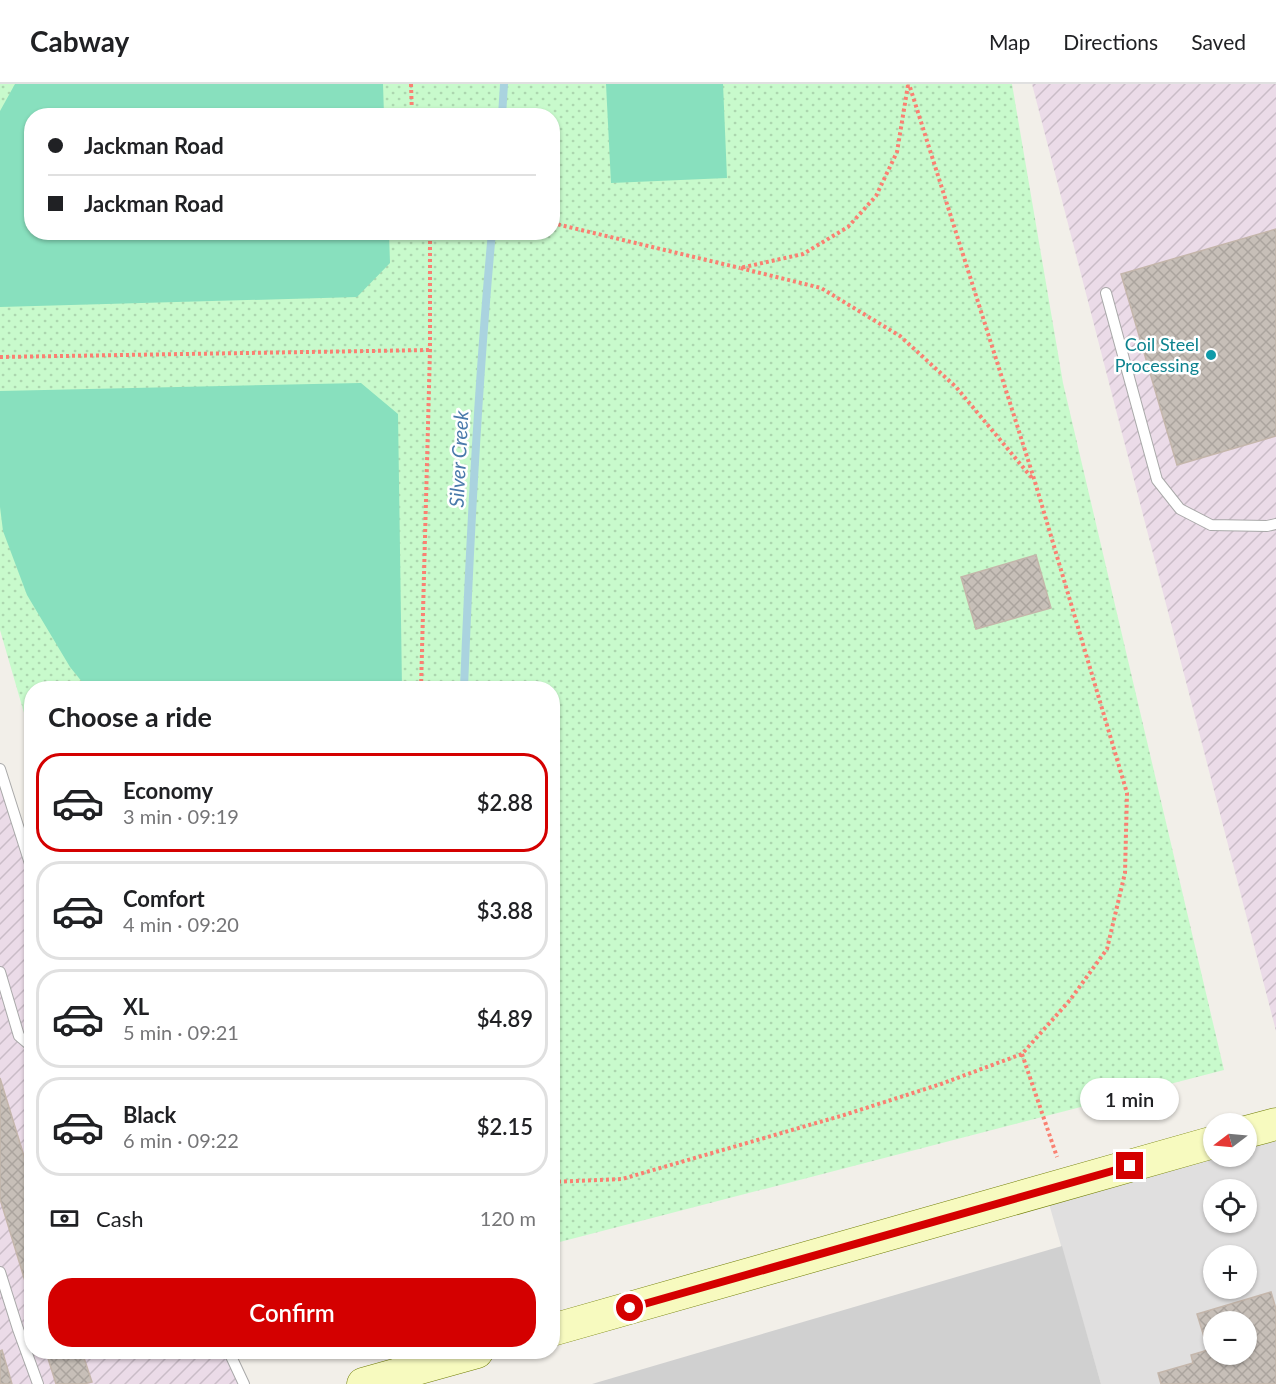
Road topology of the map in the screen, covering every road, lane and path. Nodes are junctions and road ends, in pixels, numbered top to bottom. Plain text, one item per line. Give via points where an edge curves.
1 (411, 84) edge
2 (908, 84) edge
3 (412, 108) edge
4 (560, 225) edge
5 (430, 240) edge
6 (740, 268) junction
7 (1106, 292) dead end
8 (430, 350) junction
9 (0, 357) edge
10 (1035, 482) junction
11 (1276, 524) edge
12 (421, 681) edge
13 (0, 769) edge
14 (24, 845) edge
15 (0, 972) edge
16 (24, 1040) edge
17 (1022, 1054) junction
18 (1276, 1124) edge
19 (1257, 1129) edge
20 (1203, 1145) edge
21 (560, 1182) edge
22 (1066, 1184) junction
23 (0, 1272) edge
24 (560, 1328) edge
25 (24, 1346) edge
26 (29, 1359) edge
27 (232, 1359) edge
28 (452, 1359) edge
29 (38, 1384) edge
30 (244, 1384) edge
31 (363, 1384) edge

1 - 3 path
2 - 6 path via 897,152 869,204 848,227 803,254
2 - 10 path
4 - 6 path
5 - 8 path
6 - 10 path via 821,288 900,336 956,387
7 - 11 lane via 1157,480 1180,509 1211,525
8 - 9 path
8 - 12 path
10 - 17 path via 1127,793 1125,873 1107,948 1070,1000
13 - 14 lane
15 - 16 lane via 19,1036
17 - 21 path via 844,1116 622,1179
17 - 22 path
18 - 19 main road
20 - 22 main road
22 - 24 main road
23 - 25 lane
26 - 29 lane
27 - 30 lane
28 - 31 main road

